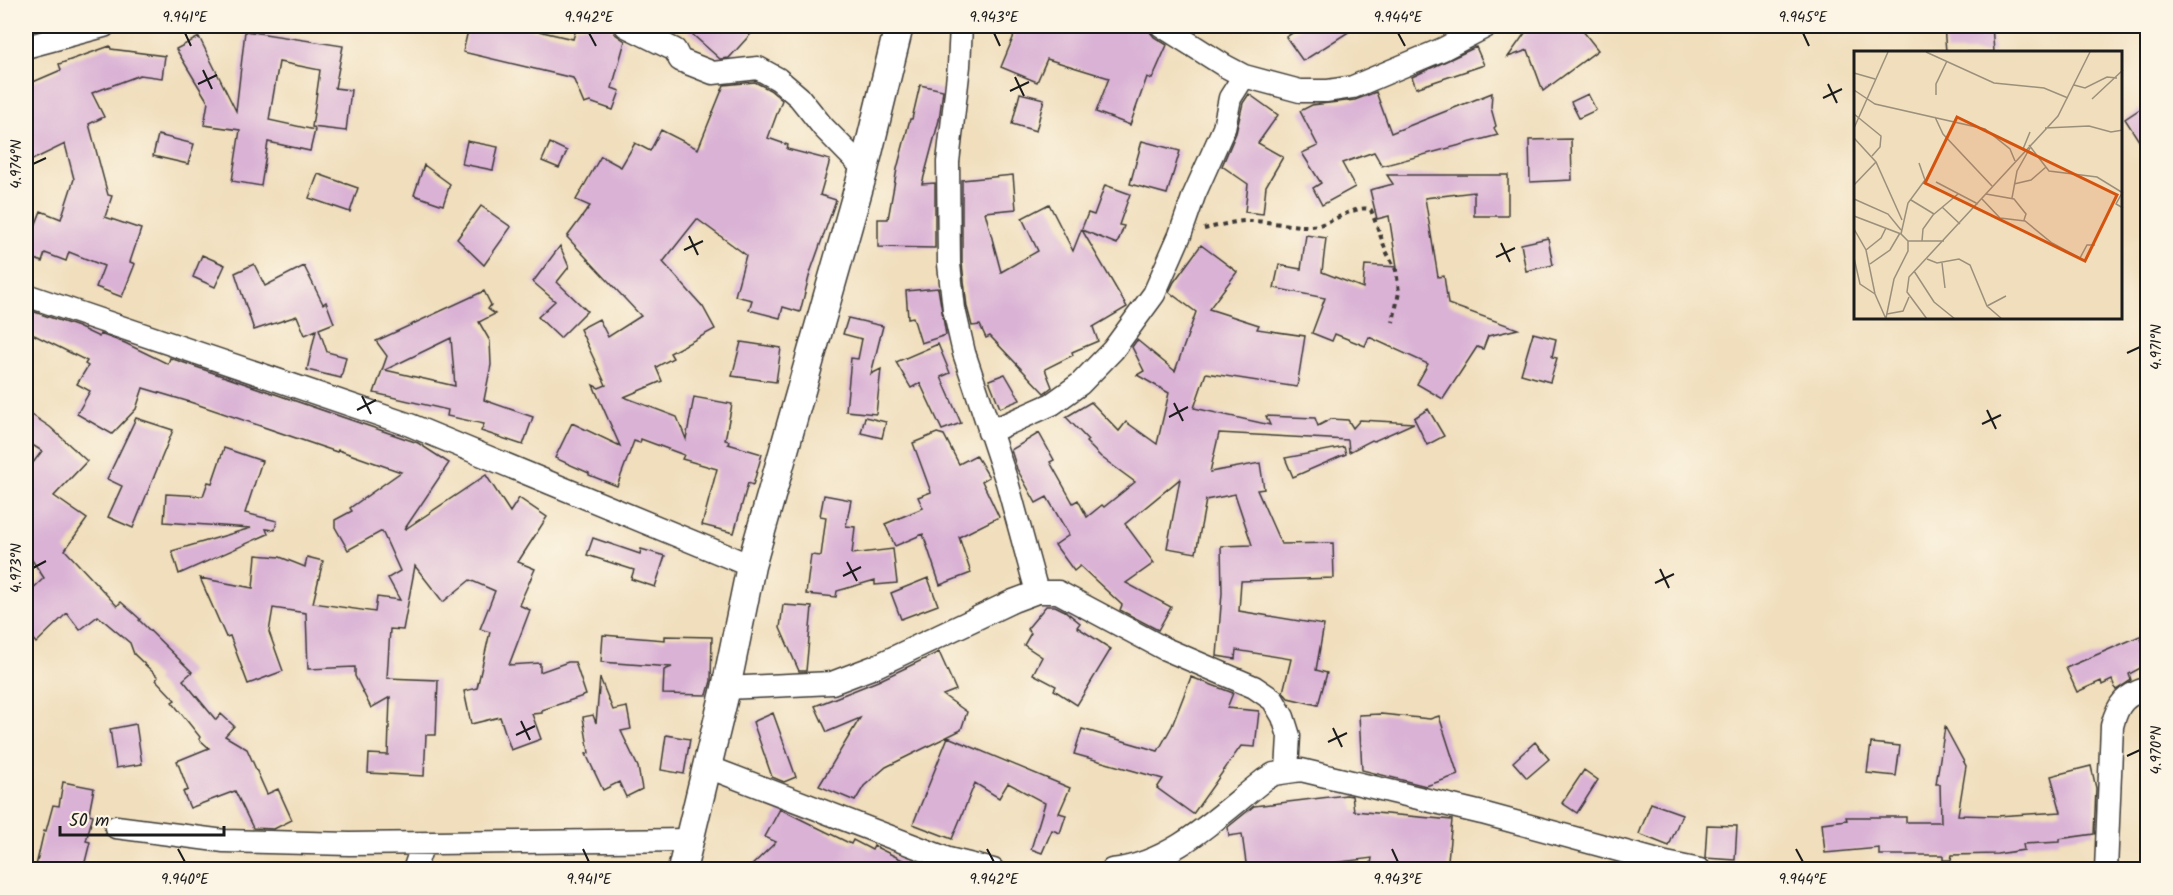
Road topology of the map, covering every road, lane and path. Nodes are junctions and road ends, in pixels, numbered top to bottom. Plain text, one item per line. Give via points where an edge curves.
1 (104, 26) edge
2 (626, 26) edge
3 (899, 26) edge
4 (961, 26) edge
5 (1162, 26) edge
6 (1487, 26) edge
7 (26, 47) edge
8 (1244, 76) junction
9 (864, 169) junction
10 (1180, 236) junction
11 (26, 295) edge
12 (1393, 322) dead end
13 (989, 432) junction
14 (751, 566) junction
15 (1036, 592) junction
16 (726, 688) junction
17 (2148, 688) edge
18 (708, 767) junction
19 (1287, 771) junction
20 (116, 827) dead end
21 (690, 840) junction
22 (423, 844) junction
23 (414, 870) edge
24 (682, 870) edge
25 (993, 870) edge
26 (1112, 870) edge
27 (1700, 870) edge
28 (2106, 870) edge

1 - 7 street
2 - 9 street via 675,50 680,60 713,73 758,68 778,79 799,96
3 - 9 street
4 - 13 street via 948,162 949,264 964,353
5 - 8 street
6 - 8 street via 1353,87 1300,91
8 - 10 street via 1230,98 1224,128
9 - 14 street
10 - 12 path via 1246,221 1317,225 1367,207 1396,270 1399,292
10 - 13 street via 1154,294 1113,350 1080,384 1052,404
11 - 14 street via 410,426
13 - 15 street via 1007,482
14 - 16 street
15 - 16 street via 874,667 832,682
15 - 19 street via 1059,592 1163,648 1254,687 1273,700 1289,736
16 - 18 street
17 - 28 street via 2124,699 2112,726
18 - 21 street
18 - 25 street via 948,859
19 - 26 street via 1264,780 1184,843 1131,868
19 - 27 street via 1482,813
20 - 22 street via 224,841
21 - 22 street
21 - 24 street
22 - 23 street

